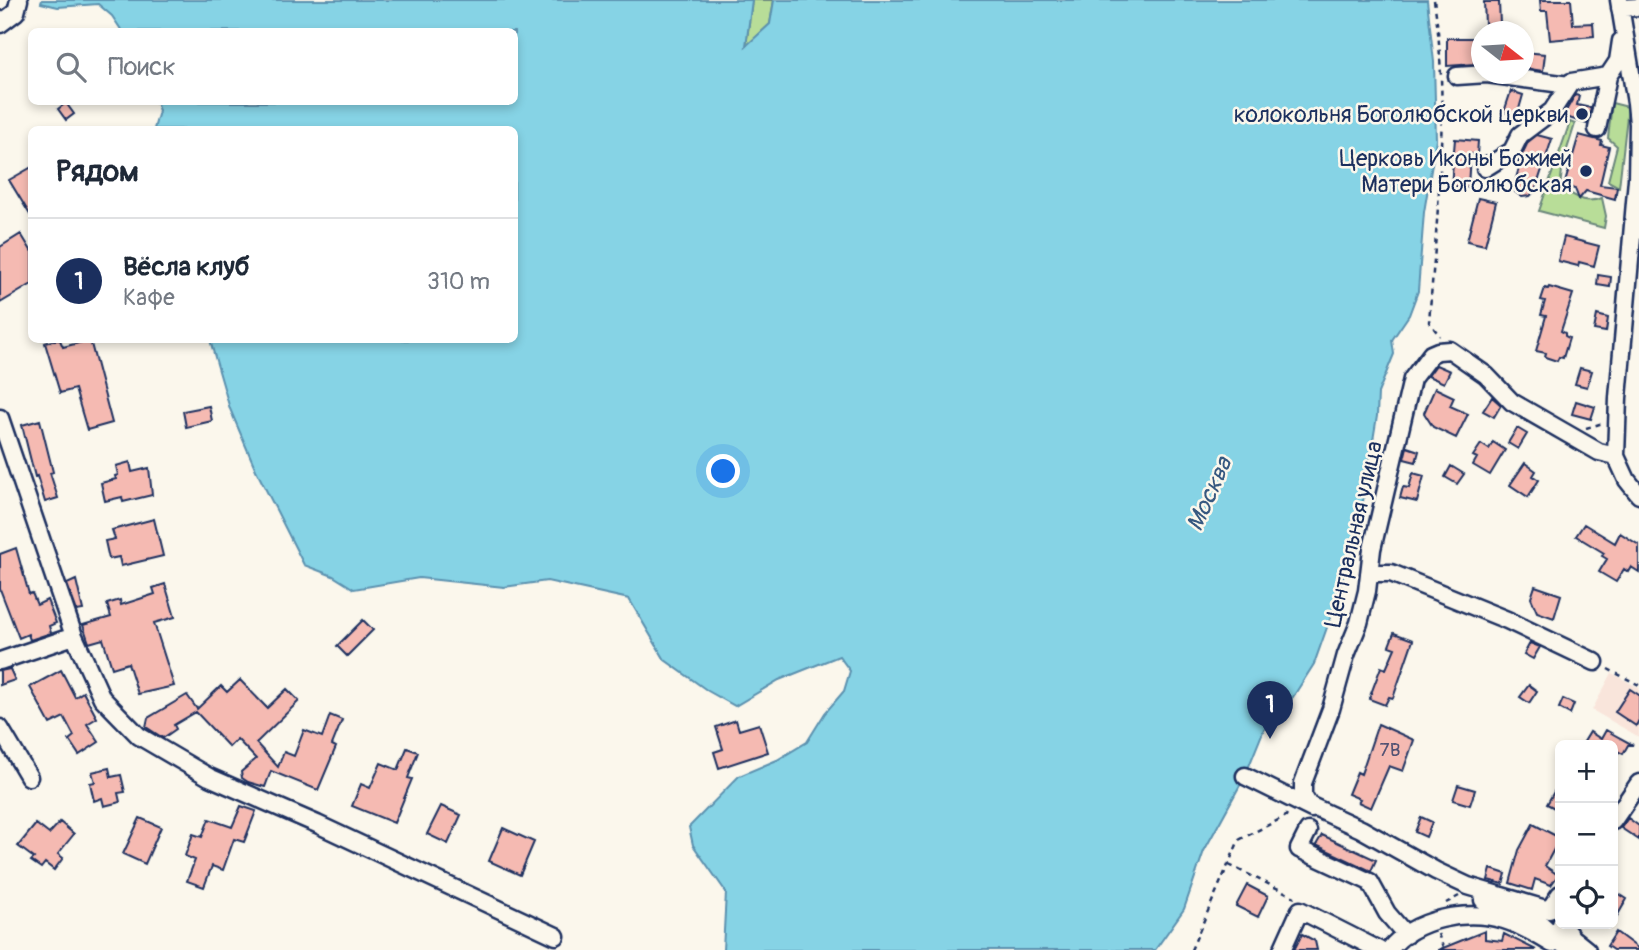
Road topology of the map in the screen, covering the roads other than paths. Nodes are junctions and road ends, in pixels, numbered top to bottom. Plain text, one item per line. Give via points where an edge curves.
1 (19, 0) edge
2 (1620, 4) edge
3 (1639, 7) edge
4 (0, 24) edge
5 (1623, 28) junction
6 (1457, 76) dead end
7 (1608, 76) junction
8 (1569, 85) junction
9 (1597, 130) dead end
10 (1485, 168) dead end
11 (0, 418) edge
12 (1616, 456) junction
13 (1639, 495) edge
14 (1369, 573) junction
15 (74, 636) junction
16 (0, 661) edge
17 (1595, 662) road end
18 (0, 729) edge
19 (1245, 776) dead end
20 (29, 777) dead end
21 (1639, 783) edge
22 (1618, 814) edge
23 (1308, 831) dead end
24 (1555, 901) edge
25 (1549, 909) junction
26 (1298, 915) junction
27 (1555, 916) edge
28 (1565, 929) edge
29 (1406, 935) junction
30 (556, 936) dead end
31 (1282, 950) edge
32 (1345, 950) edge
33 (1379, 950) edge
34 (1389, 950) edge
35 (1562, 950) edge
36 (1571, 950) edge
37 (1587, 950) edge

1 - 4 street via 16,12
2 - 3 street
2 - 5 street
5 - 7 street via 1618,61
5 - 12 street via 1638,124
6 - 8 street via 1487,74
7 - 8 street
7 - 9 street
8 - 10 street via 1552,111 1520,135 1512,151
11 - 15 street
12 - 13 street
12 - 14 street, Центральная улица via 1599,452 1512,402 1486,375 1450,350 1438,351 1412,379
14 - 17 street via 1391,573
14 - 25 street, Центральная улица via 1359,623 1303,794 1309,805 1468,886
15 - 16 street
15 - 30 street via 102,698 139,737 209,777
18 - 20 street
19 - 36 street via 1433,878 1540,924
21 - 22 street
23 - 29 street via 1299,849 1370,882
24 - 25 street
25 - 27 street
26 - 31 street
26 - 32 street via 1345,944
26 - 33 street
28 - 37 street
29 - 34 street
29 - 35 street via 1434,921 1465,915 1503,920

